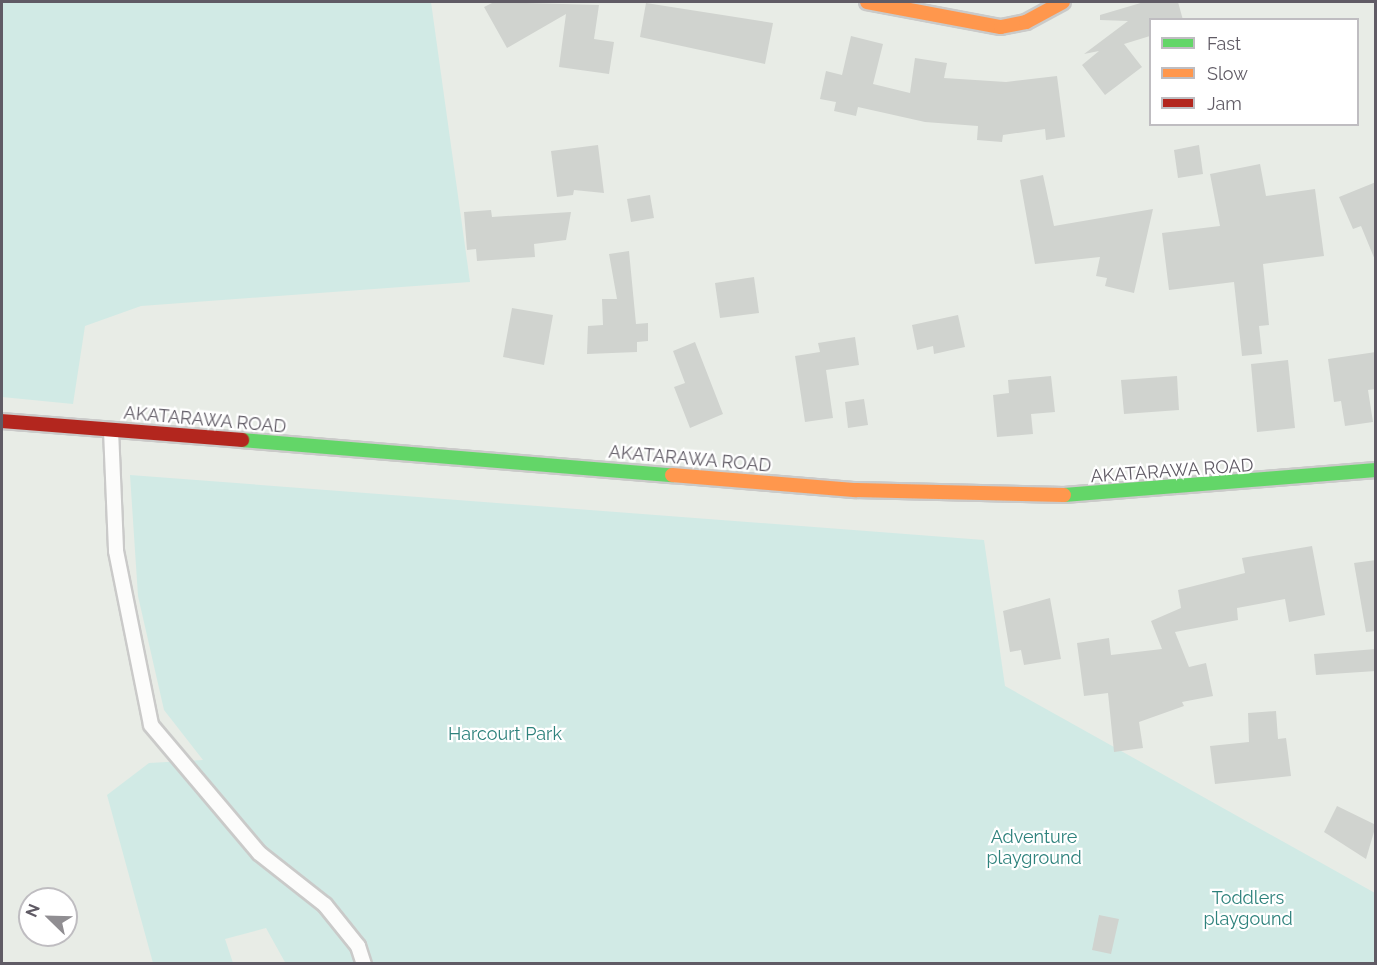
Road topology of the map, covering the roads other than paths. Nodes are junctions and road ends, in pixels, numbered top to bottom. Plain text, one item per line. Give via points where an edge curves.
1 (867, 2) edge
2 (1063, 2) edge
3 (2, 421) edge
4 (111, 430) junction
5 (1376, 470) edge
6 (364, 963) edge

1 - 2 street via 1001,27 1026,22
3 - 4 street, AKATARAWA ROAD
4 - 5 street, AKATARAWA ROAD via 856,490 1076,495
4 - 6 lane via 116,551 151,725 259,853 325,905 358,946

